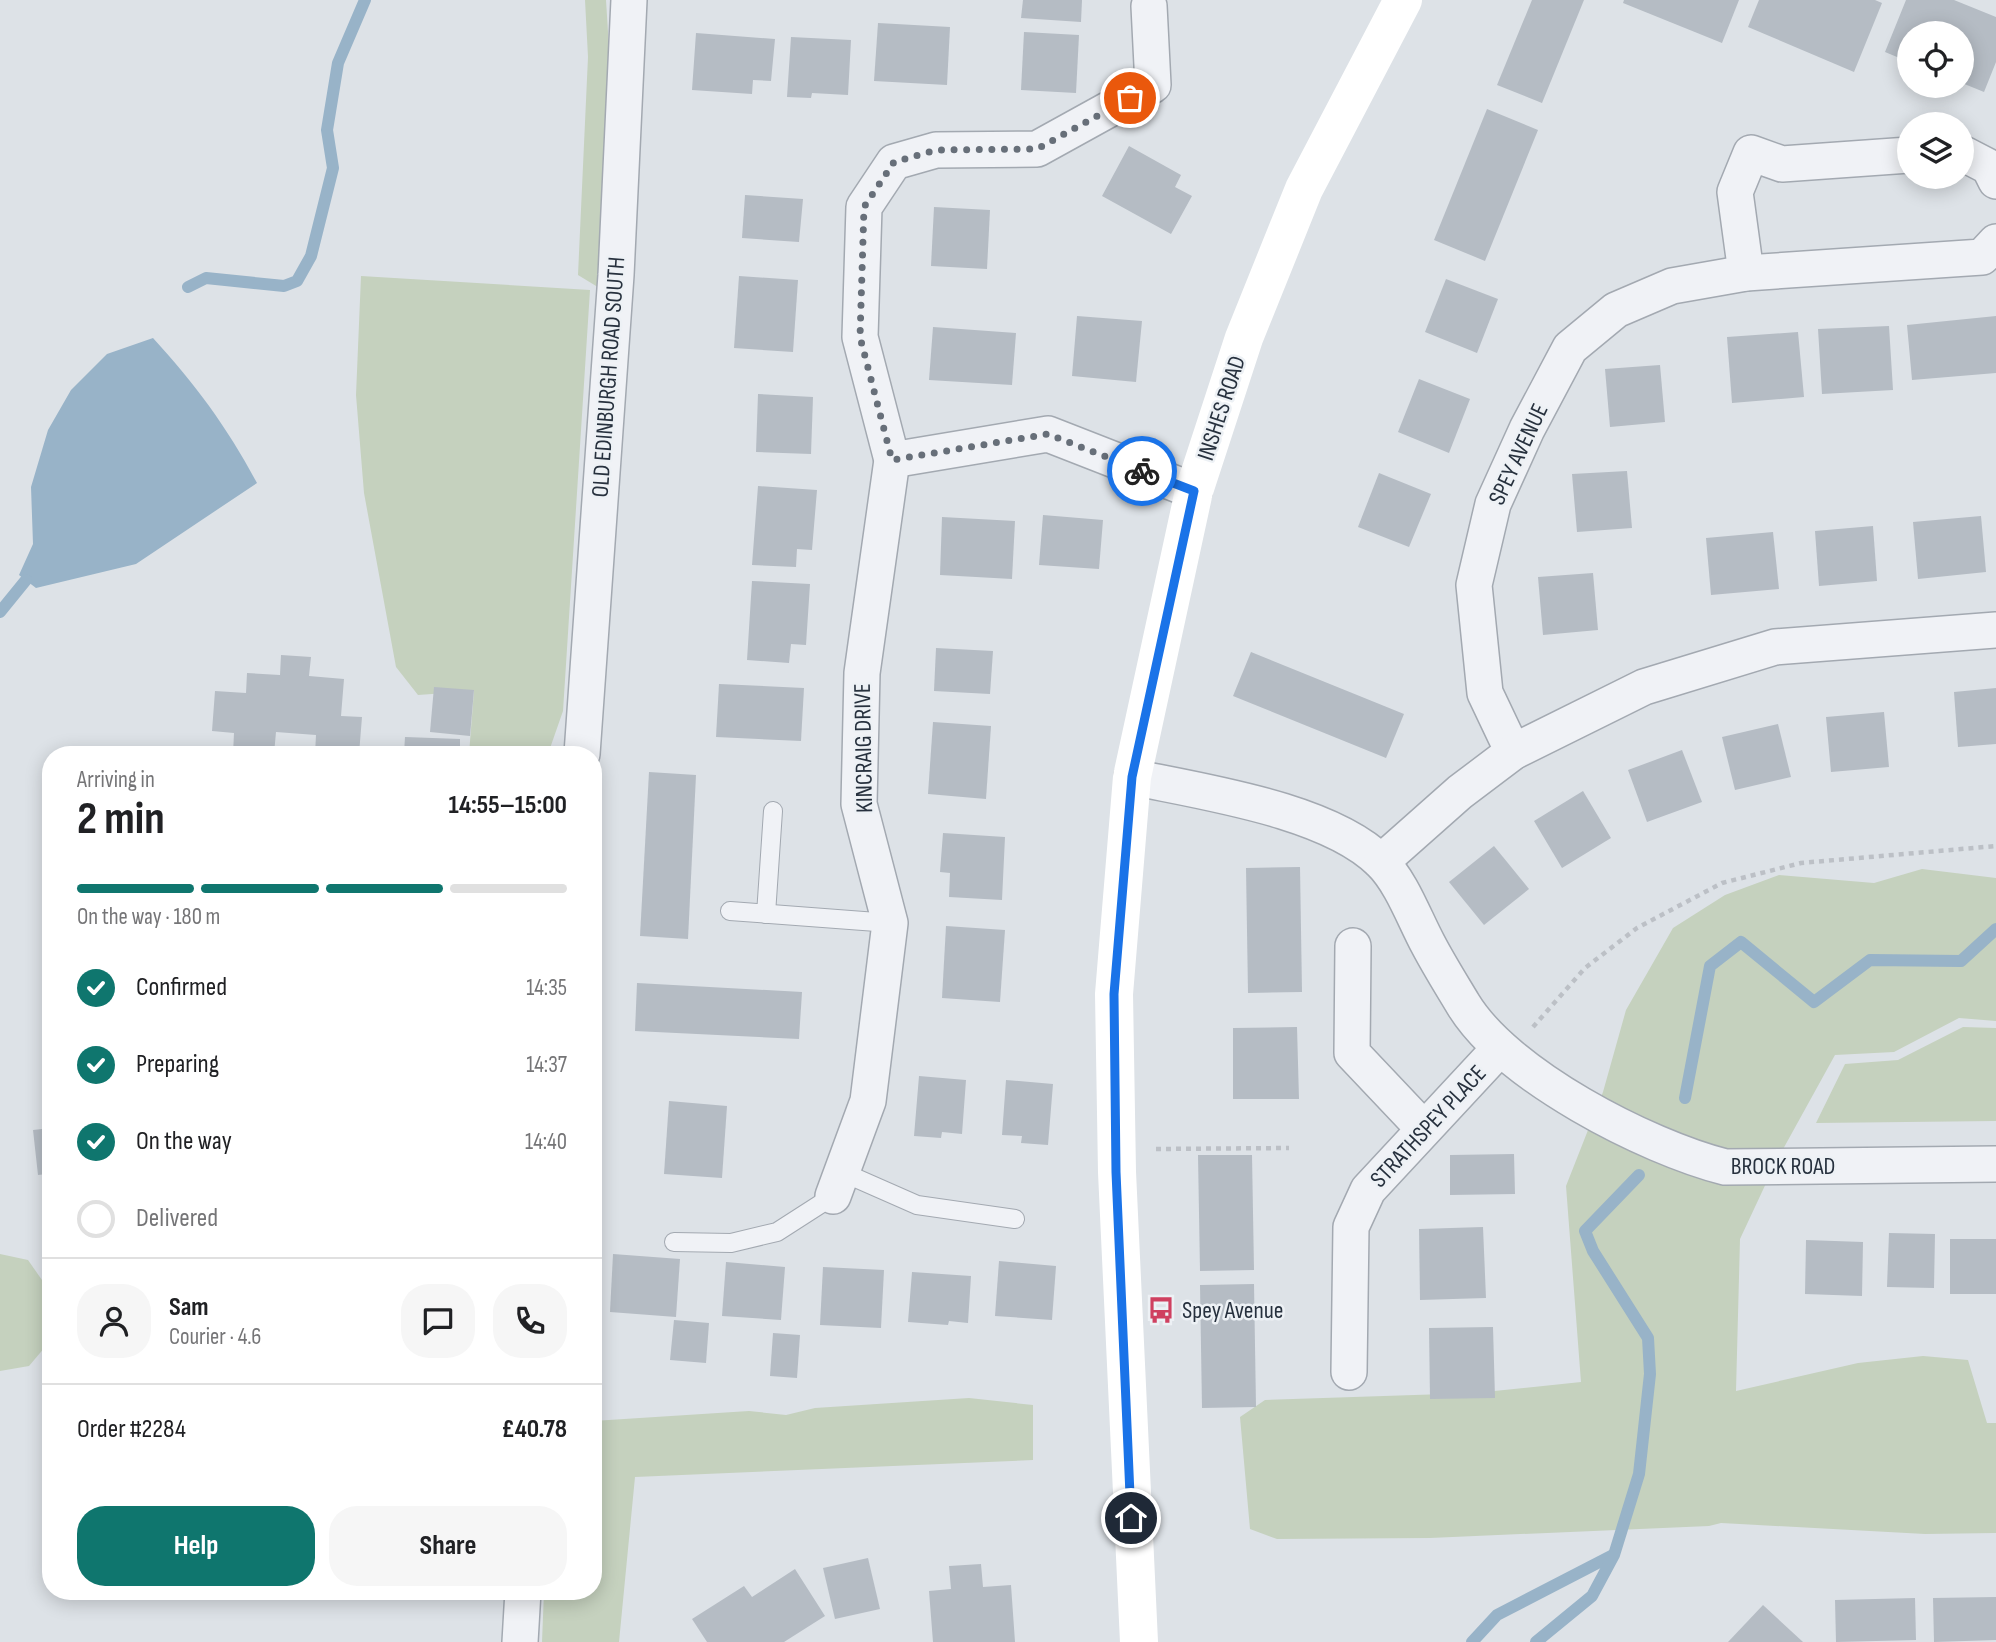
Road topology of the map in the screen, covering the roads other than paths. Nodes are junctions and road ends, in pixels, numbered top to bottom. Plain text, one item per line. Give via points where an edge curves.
1 (628, 0) edge
2 (1403, 0) edge
3 (1149, 6) dead end
4 (1897, 156) edge
5 (1974, 159) edge
6 (1996, 181) edge
7 (1996, 242) edge
8 (1746, 273) junction
9 (892, 460) junction
10 (1194, 491) junction
11 (1996, 630) edge
12 (583, 746) edge
13 (1513, 752) junction
14 (1132, 777) junction
15 (773, 811) dead end
16 (1381, 862) junction
17 (730, 911) dead end
18 (766, 914) junction
19 (890, 923) junction
20 (1353, 946) dead end
21 (1500, 1048) junction
22 (1423, 1128) junction
23 (1996, 1164) edge
24 (838, 1184) junction
25 (1015, 1219) dead end
26 (674, 1242) dead end
27 (1349, 1372) dead end
28 (522, 1600) edge
29 (520, 1642) edge
30 (1139, 1642) edge

1 - 12 street, OLD EDINBURGH ROAD SOUTH via 616,275
2 - 10 street, INSHES ROAD via 1304,189 1244,338
3 - 9 street, KINCRAIG DRIVE via 1153,85 1037,149 936,150 894,162 864,207 860,337
4 - 8 street via 1783,164 1751,153 1735,192
5 - 6 street via 1989,167
7 - 8 street, SPEY AVENUE via 1982,257
8 - 13 street, SPEY AVENUE via 1672,286 1616,310 1570,348 1527,429 1493,504 1474,585 1485,693
9 - 10 street via 1048,434
9 - 19 street, KINCRAIG DRIVE via 862,673 859,804
10 - 14 street, INSHES ROAD
11 - 13 street via 1775,647 1644,687
13 - 16 street
14 - 16 street via 1218,794 1330,827
14 - 30 street, INSHES ROAD via 1114,994 1117,1186
15 - 18 lane
16 - 21 street, BROCK ROAD via 1466,1008
17 - 18 lane
18 - 19 lane
19 - 24 street, KINCRAIG DRIVE via 868,1101
20 - 22 street via 1352,1053
21 - 22 street, STRATHSPEY PLACE
21 - 23 street, BROCK ROAD via 1547,1083 1645,1138 1724,1167
22 - 27 street, STRATHSPEY PLACE via 1368,1190 1351,1227
24 - 25 lane via 917,1205
24 - 26 lane via 777,1231 731,1243
28 - 29 street

